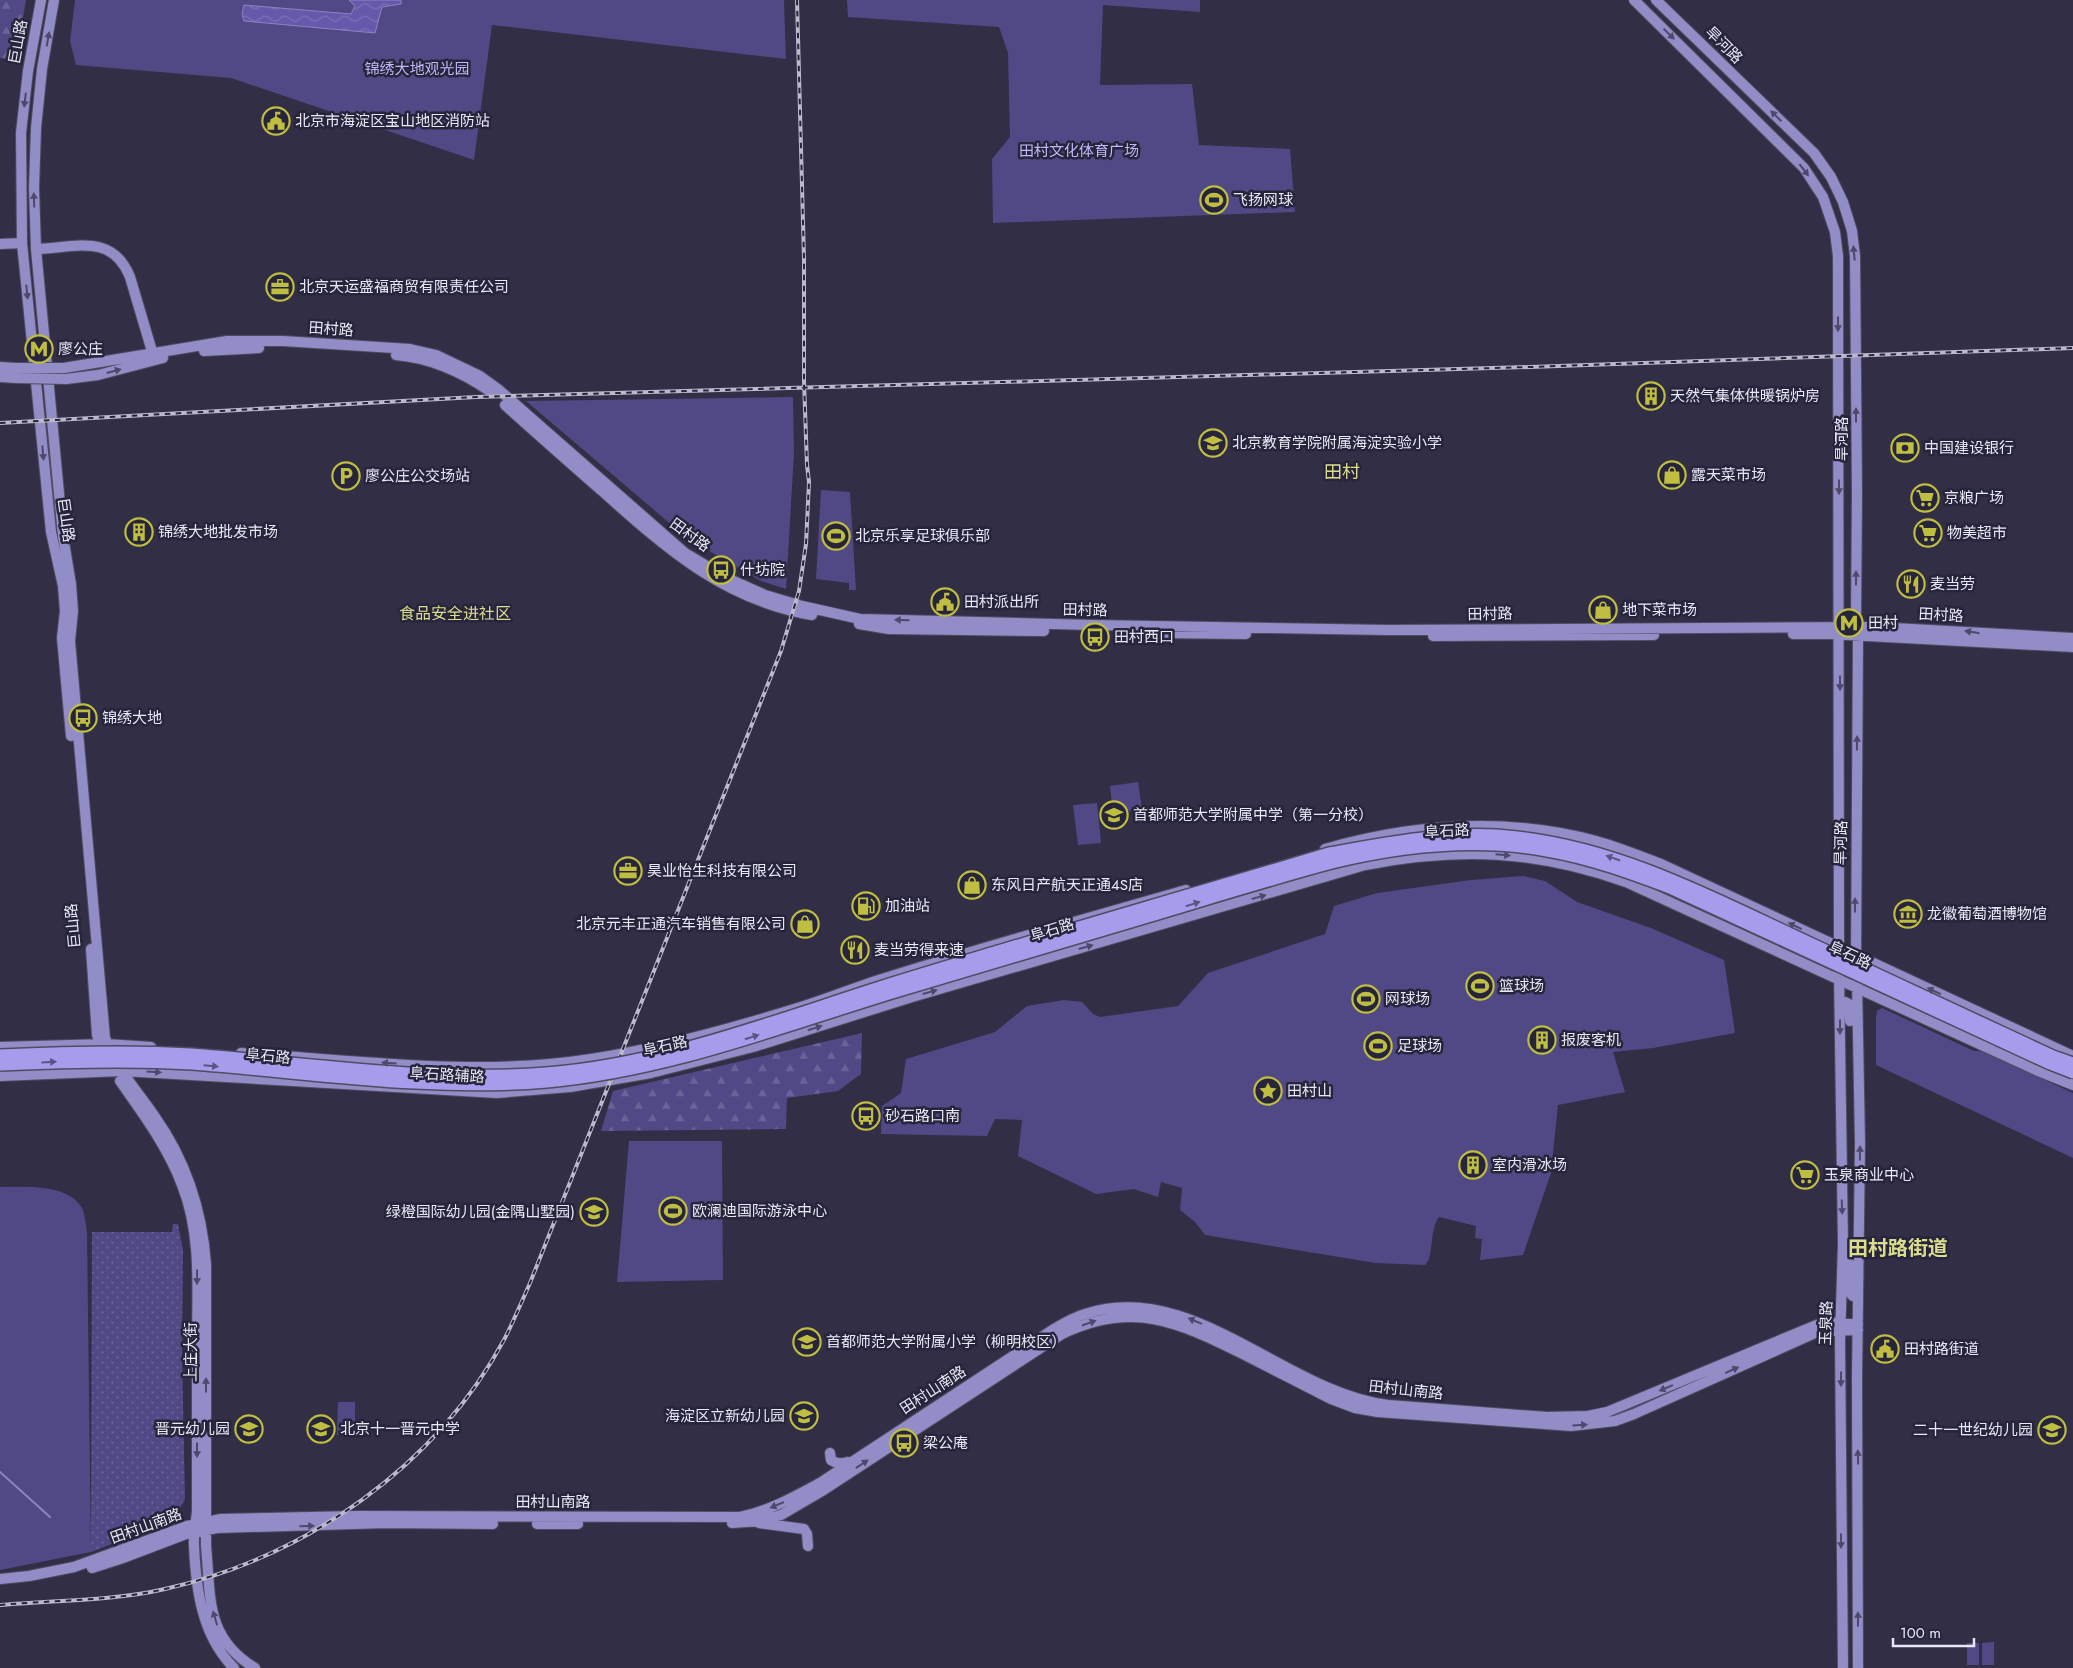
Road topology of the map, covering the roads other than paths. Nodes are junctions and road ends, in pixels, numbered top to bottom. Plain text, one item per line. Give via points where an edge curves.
1 (41, 0) edge
2 (54, 0) edge
3 (1634, 0) edge
4 (1656, 0) edge
5 (22, 243) junction
6 (0, 244) edge
7 (36, 249) junction
8 (153, 357) junction
9 (0, 367) edge
10 (15, 373) junction
11 (0, 377) edge
12 (67, 625) junction
13 (1840, 630) junction
14 (1857, 631) junction
15 (2073, 638) edge
16 (2073, 646) edge
17 (1839, 947) junction
18 (1856, 954) junction
19 (1839, 978) junction
20 (1857, 986) junction
21 (1840, 1004) junction
22 (883, 1007) joint
23 (103, 1044) junction
24 (0, 1047) edge
25 (0, 1055) edge
26 (2073, 1056) edge
27 (2073, 1063) edge
28 (0, 1065) edge
29 (1858, 1069) junction
30 (118, 1071) junction
31 (2073, 1073) edge
32 (0, 1076) edge
33 (2073, 1085) edge
34 (1843, 1252) junction
35 (1858, 1293) junction
36 (1841, 1326) junction
37 (1858, 1327) junction
38 (1840, 1357) junction
39 (1857, 1397) junction
40 (830, 1453) dead end
41 (851, 1461) junction
42 (746, 1523) junction
43 (201, 1526) junction
44 (808, 1546) dead end
45 (0, 1579) edge
46 (0, 1585) edge
47 (234, 1668) edge
48 (255, 1668) edge
49 (1843, 1668) edge
50 (1858, 1668) edge

1 -> 5 main road, 巨山路 via 21,133
7 -> 2 main road, 巨山路 via 37,120
3 -> 13 main road, 旱河路 via 1804,168 1823,197 1830,216 1838,256
14 -> 4 main road, 旱河路 via 1855,256 1843,202 1814,153
5 - 6 main road
5 -> 12 main road, 巨山路 via 51,532 63,586
7 - 8 main road via 89,245 105,248 118,257 130,277
7 - 12 main road, 巨山路 via 63,536 71,584 73,611
8 - 10 main road, 田村路, bridge
10 -> 8 main road, 田村路, bridge via 66,379 98,375
8 - 13 main road, 田村路 via 227,341 410,349 436,355 480,376 498,389 685,553 765,596 860,618 1387,630
9 - 10 main road
10 - 11 main road
12 - 23 main road, 巨山路
13 - 14 main road, 田村路
13 -> 17 main road, 旱河路
15 -> 14 main road, 田村路 via 1966,631
14 - 16 main road, 田村路
18 -> 14 main road, 旱河路
17 - 18 main road, 阜石路
17 - 19 main road, 旱河路
17 -> 23 main road, 阜石路 via 1661,864 1596,841 1534,829 1432,828 1354,841 881,979 703,1036 590,1060 536,1066 466,1068
18 - 20 main road, 旱河路
26 -> 18 main road, 阜石路
19 - 20 main road, 阜石路
19 - 21 main road, 玉泉路
22 -> 19 main road, 阜石路 via 1365,865 1469,852 1531,857 1602,873
20 - 29 main road, 玉泉路
20 - 33 main road, 阜石路
21 - 29 main road via 1849,1004 1851,1047
21 -> 34 main road, 玉泉路
30 -> 22 main road, 阜石路辅路 via 497,1093 570,1087 651,1073 753,1048
23 - 24 main road
23 - 30 main road, 上庄大街
27 -> 25 highway, 阜石路, bridge via 1665,876 1600,853 1549,841 1475,835 1398,841 1329,853 706,1042 627,1062 583,1069 467,1075 375,1071 153,1052
28 -> 31 highway, 阜石路, bridge via 134,1061 467,1085 584,1077 660,1064 705,1052 1332,863 1404,848 1476,844 1548,851 1634,874
35 -> 29 main road, 玉泉路
30 - 32 main road, 阜石路辅路
30 - 43 main road, 上庄大街 via 160,1139 183,1186 197,1222 206,1264 202,1295
34 - 35 main road via 1849,1264 1850,1293 1852,1296
34 - 36 main road, 玉泉路
35 - 37 main road, 玉泉路
36 - 37 main road, 田村山南路
36 - 38 main road, 玉泉路
36 -> 41 main road, 田村山南路 via 1826,1322 1814,1326 1614,1410 1593,1415 1547,1417 1363,1401 1322,1385 1184,1317 1146,1308 1110,1308 1085,1314 1054,1329
42 -> 36 main road, 田村山南路 via 781,1514 822,1491 1062,1334 1094,1320 1145,1318 1183,1326 1331,1399 1356,1408 1571,1426 1615,1421 1815,1333
37 - 39 main road, 玉泉路
38 - 39 main road via 1845,1353 1852,1356 1852,1380
38 -> 49 main road, 玉泉路
50 -> 39 main road, 玉泉路
40 - 41 main road via 834,1462
41 -> 43 main road, 田村山南路 via 820,1483 781,1504 740,1516 357,1516
43 -> 42 main road, 田村山南路
42 - 44 main road via 799,1528 807,1534
43 - 45 main road, 田村山南路 via 74,1567
43 - 46 main road, 田村山南路 via 124,1558 78,1572
43 - 47 main road, 上庄大街 via 194,1544 204,1618 222,1656
48 -> 43 main road, 上庄大街 via 228,1648 218,1630 211,1603

